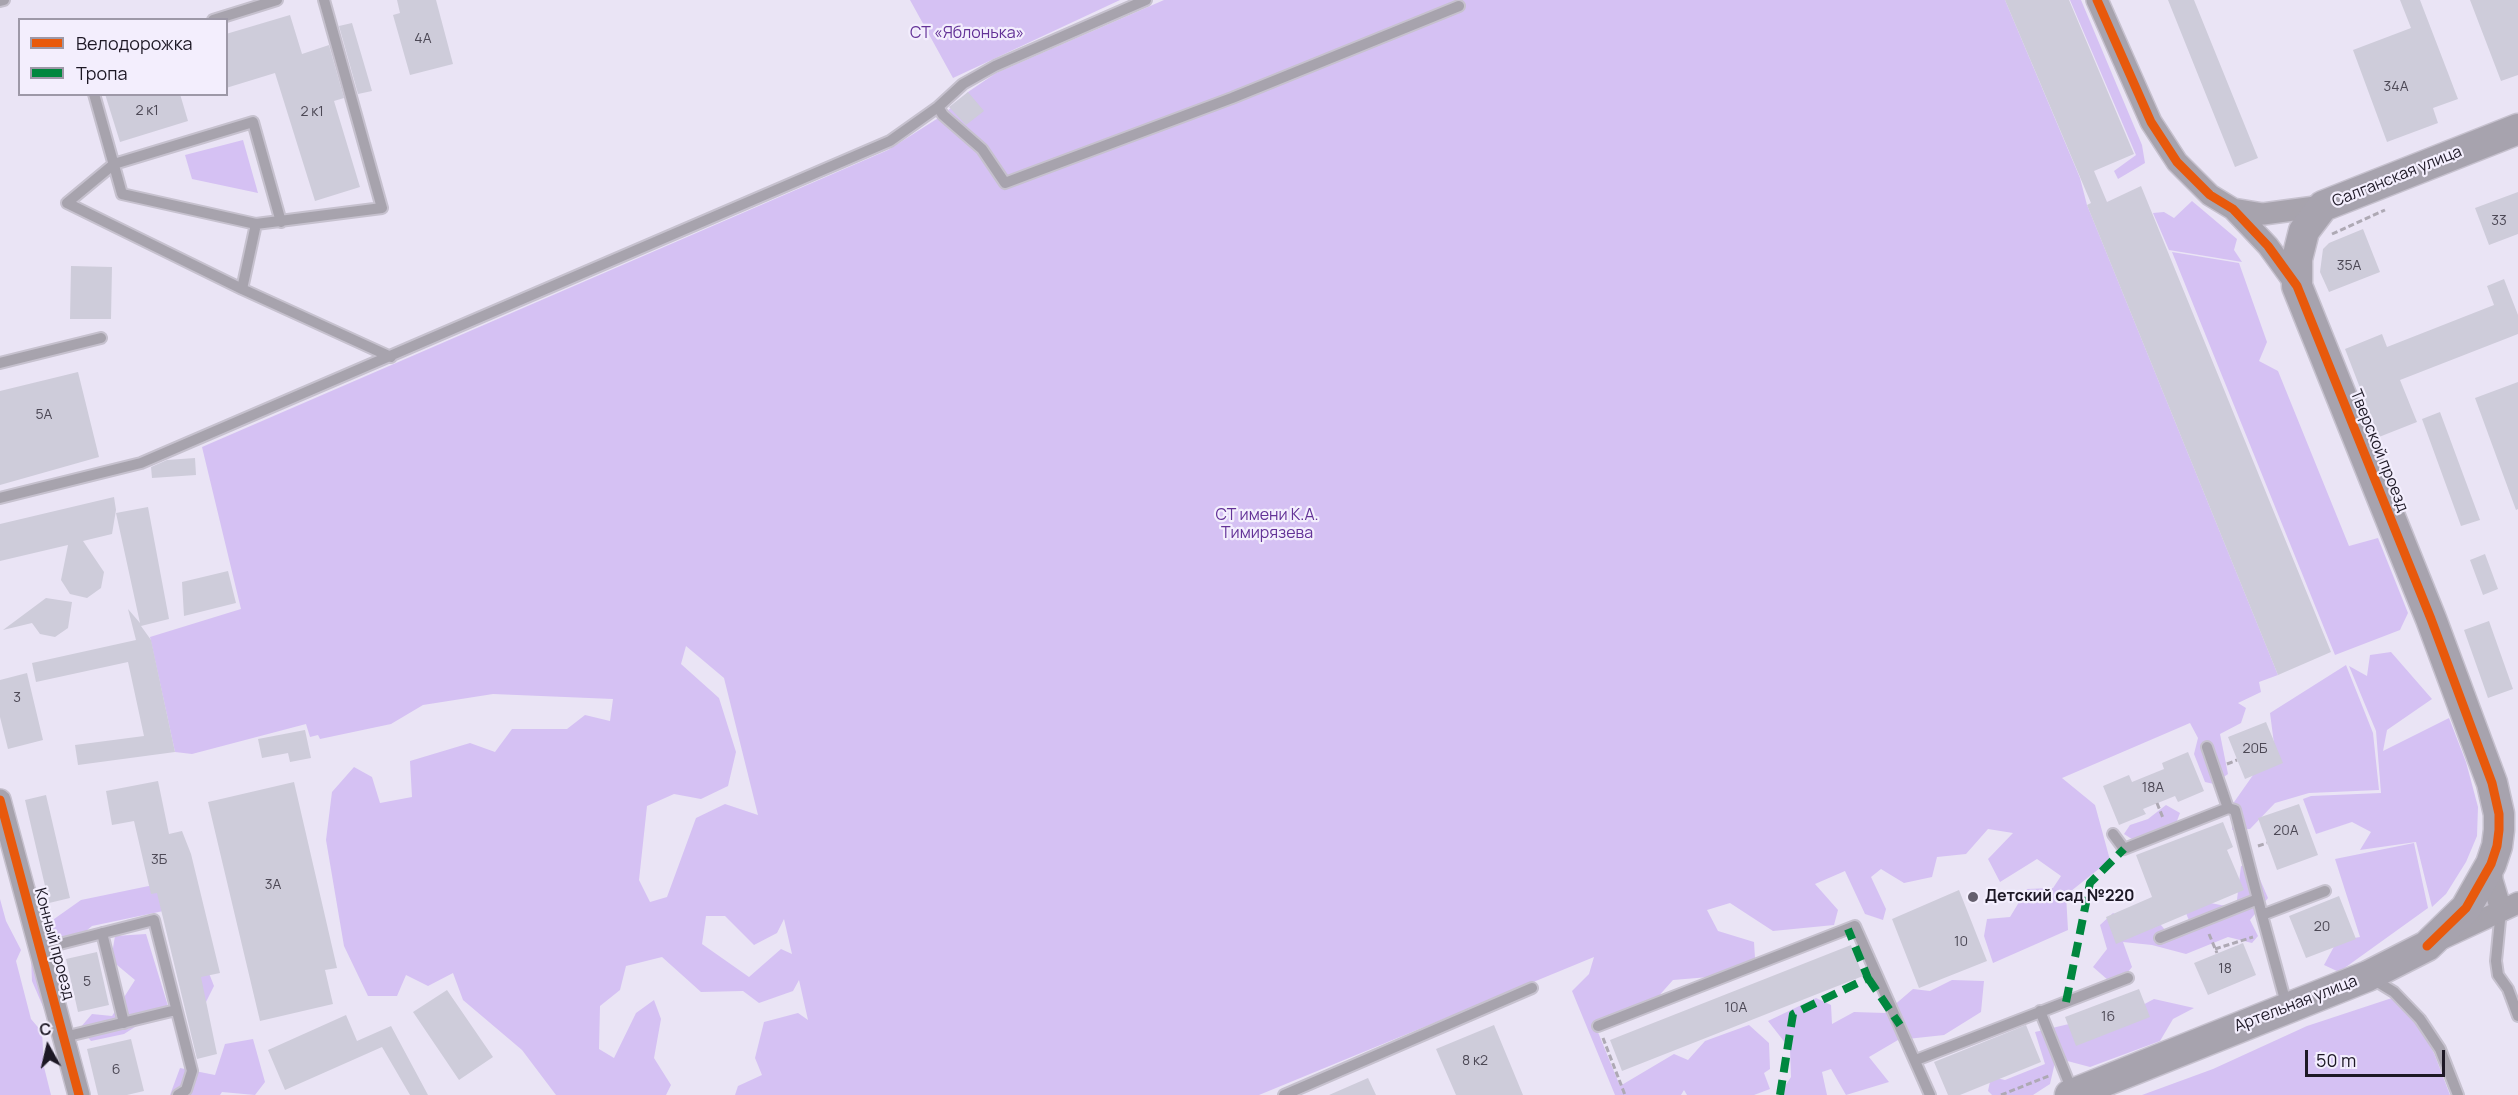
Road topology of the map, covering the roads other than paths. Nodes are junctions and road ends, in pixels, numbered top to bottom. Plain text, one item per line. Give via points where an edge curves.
1 (4, 0) edge
2 (277, 0) edge
3 (324, 0) edge
4 (1146, 0) edge
5 (2097, 0) edge
6 (0, 1) edge
7 (1459, 6) dead end
8 (219, 18) edge
9 (95, 96) edge
10 (938, 107) junction
11 (2518, 129) edge
12 (114, 164) junction
13 (2323, 206) junction
14 (2233, 209) junction
15 (281, 222) junction
16 (256, 224) junction
17 (2297, 286) junction
18 (242, 289) junction
19 (101, 338) dead end
20 (391, 357) junction
21 (0, 363) edge
22 (0, 498) edge
23 (2208, 747) dead end
24 (0, 800) edge
25 (2228, 808) junction
26 (2113, 834) dead end
27 (2491, 864) junction
28 (2325, 891) dead end
29 (2258, 899) junction
30 (2509, 906) edge
31 (2262, 915) junction
32 (102, 933) junction
33 (2160, 938) dead end
34 (2427, 946) junction
35 (40, 949) junction
36 (2368, 976) junction
37 (2128, 978) dead end
38 (1532, 988) dead end
39 (2287, 1007) junction
40 (176, 1010) junction
41 (2040, 1011) junction
42 (2518, 1016) edge
43 (123, 1023) junction
44 (1598, 1026) road end
45 (64, 1037) junction
46 (1916, 1060) junction
47 (2072, 1094) edge
48 (79, 1095) edge
49 (178, 1095) edge
50 (1284, 1095) edge
51 (1930, 1095) edge
52 (2458, 1095) edge

1 - 6 lane
2 - 8 lane
3 - 15 lane via 382,208
4 - 10 lane via 996,66 963,84
5 - 14 street, Тверской проезд via 2151,123 2177,162 2210,195
7 - 10 lane via 1232,98 1005,183 982,149
9 - 12 lane
10 - 20 lane via 890,141
11 - 13 street, Салганская улица
12 - 15 lane via 253,122
12 - 16 lane via 122,194
12 - 18 lane via 67,203
13 - 14 street via 2264,214
13 - 17 street, Салганская улица via 2304,231 2297,259
14 - 17 street, Тверской проезд via 2268,246
15 - 16 lane
16 - 18 lane
17 - 27 street, Тверской проезд via 2431,619 2492,783 2499,830
18 - 20 lane
19 - 21 lane
20 - 22 lane via 141,463
23 - 25 lane
24 - 35 street, Конный проезд
25 - 26 lane via 2124,849
25 - 29 lane via 2235,810
27 - 30 street via 2492,880
27 - 34 street, Тверской проезд via 2466,908
28 - 31 lane
29 - 31 lane
29 - 33 lane
30 - 34 street, Артельная улица
30 - 42 lane via 2497,968
31 - 39 lane
32 - 35 lane
32 - 40 lane via 154,920
32 - 43 lane
34 - 36 street, Артельная улица
35 - 45 street, Конный проезд
36 - 39 street, Артельная улица
36 - 52 lane via 2394,992 2420,1019 2440,1049
37 - 41 lane
38 - 50 lane
39 - 47 street, Артельная улица
40 - 43 lane
40 - 49 lane via 192,1071 186,1089
41 - 46 lane
41 - 47 lane
43 - 45 lane
44 - 46 lane via 1856,926
45 - 48 street, Конный проезд
46 - 51 lane

